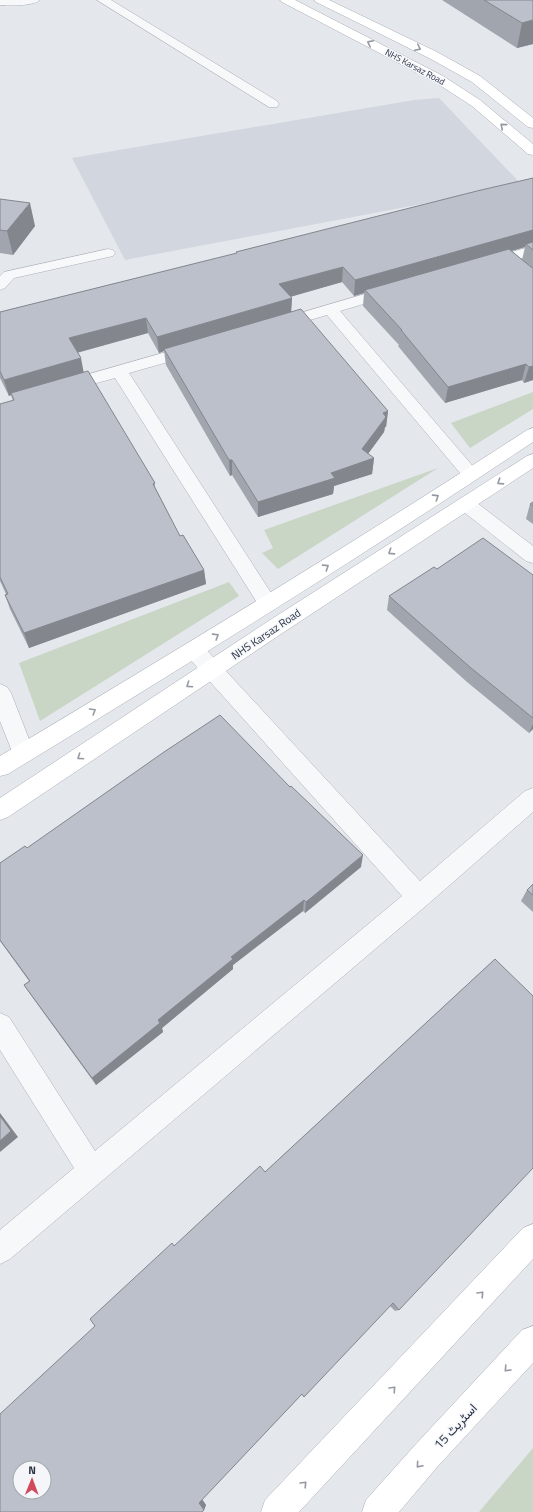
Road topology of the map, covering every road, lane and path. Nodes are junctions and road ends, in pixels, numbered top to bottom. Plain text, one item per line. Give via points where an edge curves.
1 (34, 0) edge
2 (103, 0) edge
3 (286, 0) edge
4 (320, 0) edge
5 (0, 2) edge
6 (444, 62) junction
7 (423, 70) junction
8 (273, 104) dead end
9 (533, 124) edge
10 (533, 151) edge
11 (533, 250) edge
12 (108, 253) dead end
13 (508, 257) junction
14 (471, 268) edge
15 (523, 270) edge
16 (0, 285) edge
17 (404, 287) edge
18 (330, 309) junction
19 (262, 329) edge
20 (210, 344) edge
21 (120, 371) junction
22 (52, 390) edge
23 (533, 434) edge
24 (533, 460) edge
25 (471, 475) junction
26 (466, 504) junction
27 (533, 556) edge
28 (268, 604) junction
29 (194, 650) junction
30 (212, 670) junction
31 (0, 693) edge
32 (23, 752) junction
33 (0, 767) edge
34 (533, 798) edge
35 (0, 810) edge
36 (419, 896) junction
37 (0, 1026) edge
38 (92, 1172) junction
39 (533, 1238) edge
40 (0, 1249) edge
41 (533, 1341) edge
42 (277, 1512) edge
43 (378, 1512) edge

1 - 5 street
2 - 8 street
7 -> 3 street, NHS Karsaz Road
4 -> 6 street
6 - 7 street
6 - 9 street via 476,79
10 -> 7 street, NHS Karsaz Road via 476,103
11 - 13 street
12 - 16 street via 9,275
13 - 14 street
13 - 15 street
17 - 18 street
18 - 19 street
18 - 25 street
20 - 21 street
21 - 22 street
21 - 28 street
23 - 25 street
24 -> 26 street, NHS Karsaz Road
28 -> 25 street
26 - 27 street
26 -> 30 street, NHS Karsaz Road
29 -> 28 street
29 - 30 street
32 -> 29 street
30 -> 35 street, NHS Karsaz Road
30 - 36 street
31 - 32 street
32 - 33 street
34 - 36 street
36 - 38 street
37 - 38 street
38 - 40 street
42 -> 39 street
41 -> 43 street, اسٹریٹ 15

